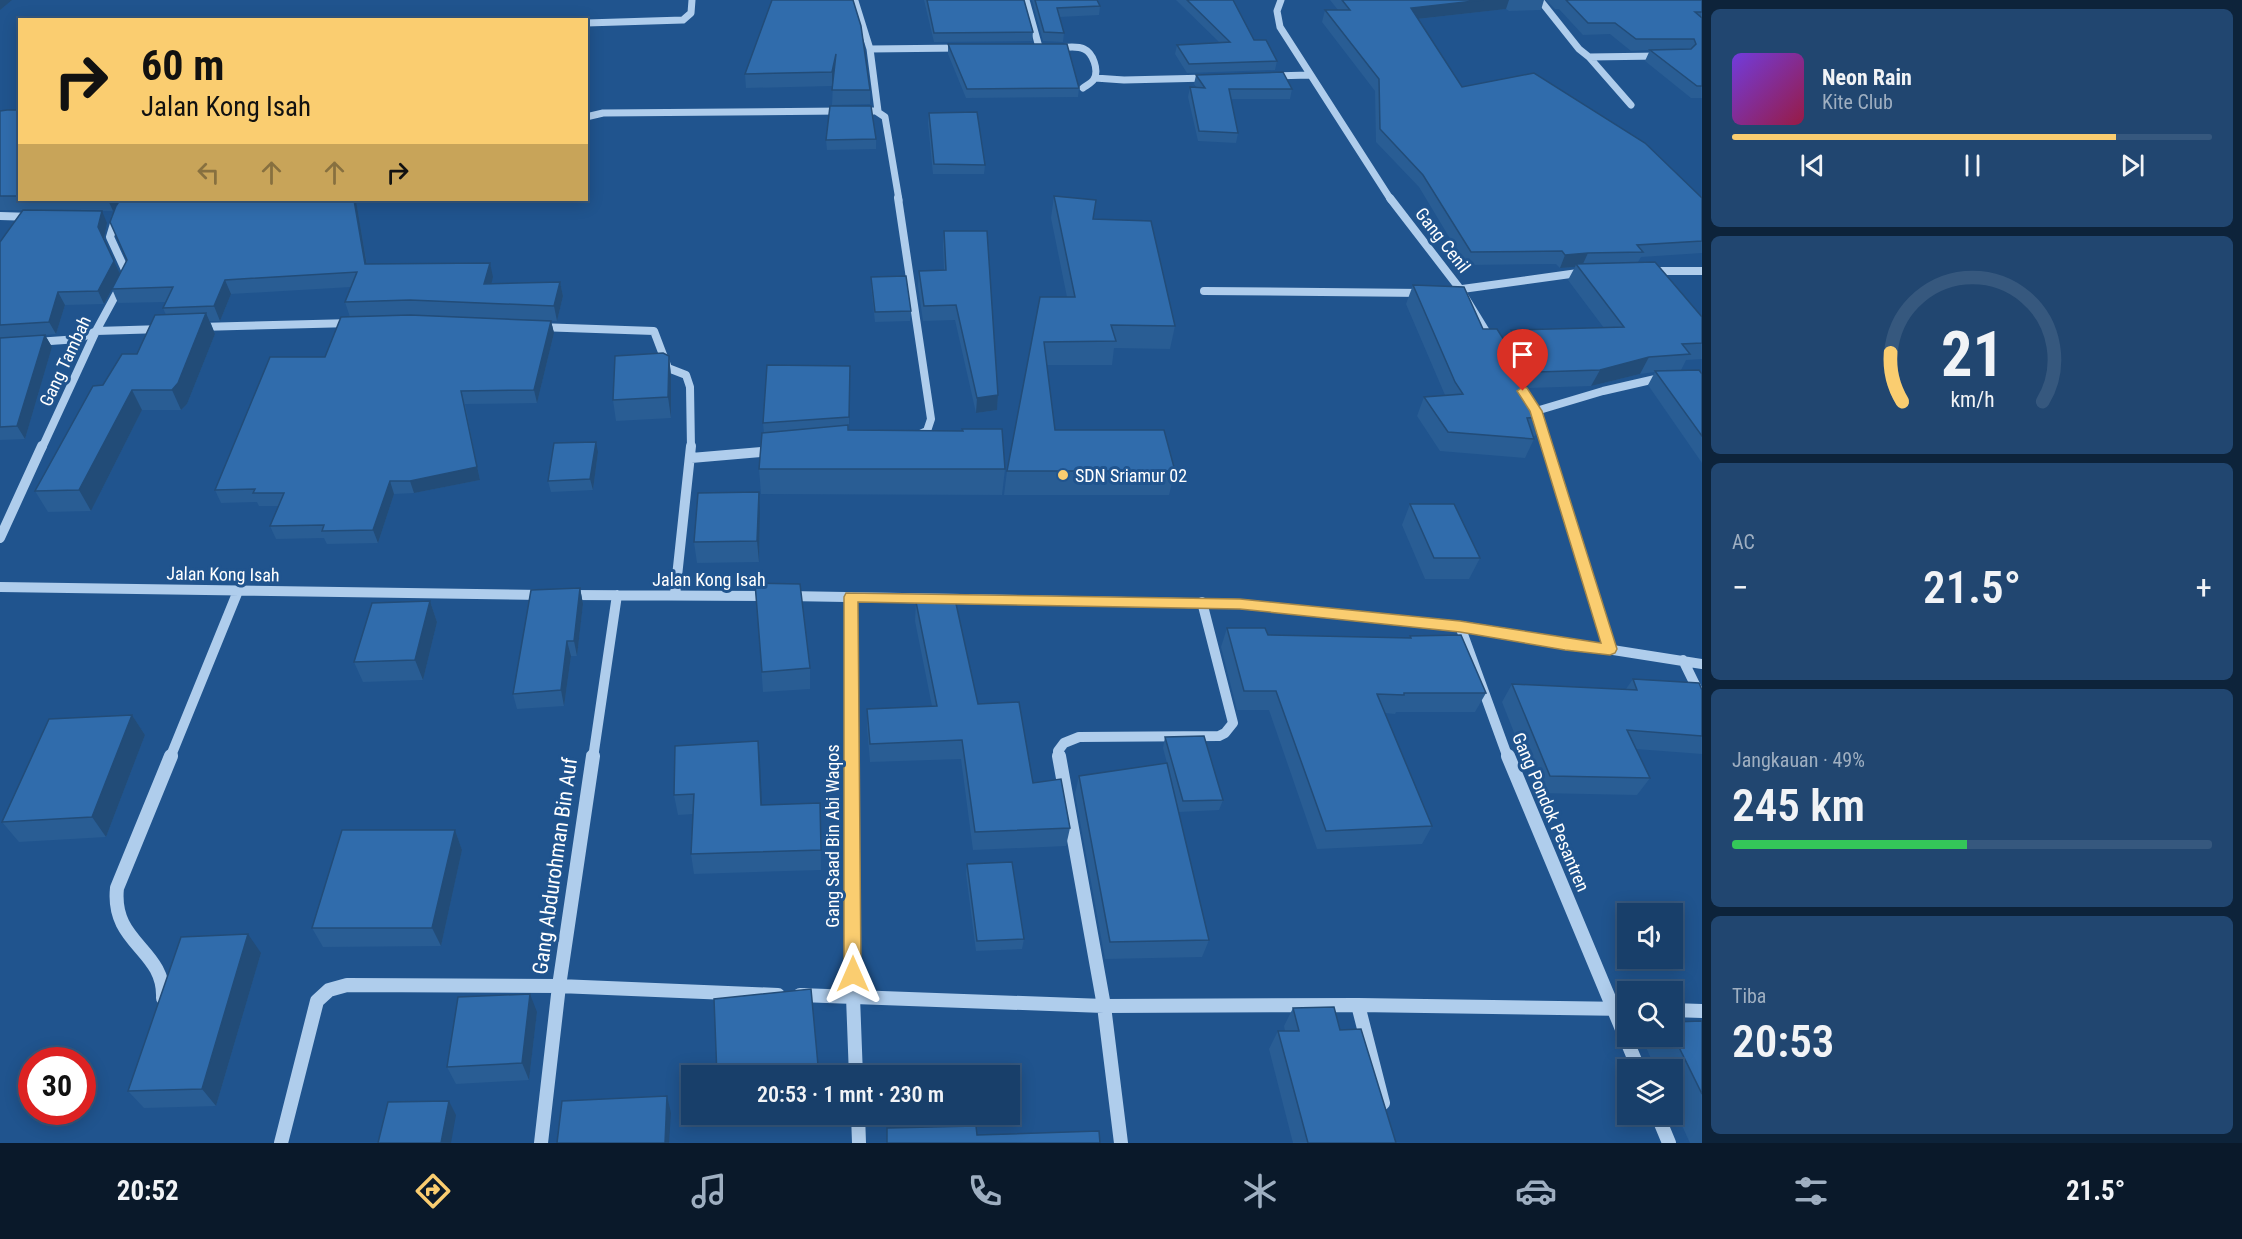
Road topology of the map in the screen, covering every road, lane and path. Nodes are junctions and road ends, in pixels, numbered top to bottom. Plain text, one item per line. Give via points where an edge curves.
1 (692, 0) edge
2 (852, 0) edge
3 (1026, 0) edge
4 (1281, 0) edge
5 (1540, 0) edge
6 (588, 23) edge
7 (1039, 47) junction
8 (974, 48) edge
9 (1020, 48) edge
10 (870, 49) junction
11 (1663, 56) edge
12 (1589, 57) junction
13 (1309, 75) junction
14 (1264, 77) edge
15 (1095, 78) junction
16 (1219, 78) edge
17 (1083, 88) dead end
18 (1631, 105) dead end
19 (878, 111) junction
20 (588, 117) edge
21 (127, 201) edge
22 (0, 216) edge
23 (46, 217) edge
24 (105, 217) dead end
25 (116, 217) junction
26 (1592, 271) edge
27 (1641, 271) edge
28 (1702, 271) edge
29 (1460, 289) junction
30 (1449, 290) edge
31 (1204, 291) dead end
32 (1438, 291) edge
33 (367, 322) edge
34 (528, 326) edge
35 (179, 328) edge
36 (190, 328) edge
37 (96, 331) junction
38 (29, 343) edge
39 (1498, 350) edge
40 (1677, 375) edge
41 (1529, 401) edge
42 (1536, 411) junction
43 (911, 438) edge
44 (784, 450) edge
45 (691, 458) junction
46 (0, 538) edge
47 (0, 587) edge
48 (238, 591) junction
49 (617, 595) junction
50 (675, 595) junction
51 (851, 597) junction
52 (1202, 602) junction
53 (1460, 627) junction
54 (1610, 649) junction
55 (1683, 660) junction
56 (1702, 664) edge
57 (1702, 699) edge
58 (559, 986) junction
59 (853, 998) junction
60 (1617, 998) edge
61 (1358, 1005) junction
62 (1104, 1006) junction
63 (1617, 1009) edge
64 (1683, 1010) edge
65 (161, 1011) edge
66 (1702, 1011) edge
67 (856, 1065) edge
68 (1387, 1120) edge
69 (858, 1125) edge
70 (1662, 1125) edge
71 (281, 1143) edge
72 (541, 1143) edge
73 (859, 1143) edge
74 (1121, 1143) edge
75 (1669, 1143) edge

1 - 6 street via 691,13 683,20
2 - 10 street
3 - 7 street
4 - 13 street, Gang Cenil via 1277,11 1280,27
5 - 12 street
7 - 9 street
7 - 15 street via 1088,51
8 - 10 street
10 - 19 street
11 - 12 street
12 - 18 street
13 - 14 street
13 - 29 street, Gang Cenil via 1380,184
15 - 16 street
15 - 17 street
19 - 20 street via 603,113
19 - 43 street via 887,121 931,419 927,431
21 - 25 street
22 - 23 street
24 - 25 street
25 - 37 street, Gang Tambah via 110,237 127,274
26 - 29 street
27 - 28 street
29 - 30 street
29 - 39 street, Gang Cenil
31 - 32 street via 1404,295
33 - 36 street
34 - 45 street via 654,330 668,368 686,375 690,387
35 - 37 street
37 - 38 street via 79,339
37 - 46 street, Gang Tambah
40 - 42 street
41 - 42 street
42 - 54 street
44 - 45 street
45 - 50 street
47 - 48 street, Jalan Kong Isah
48 - 49 street, Jalan Kong Isah
48 - 65 street via 117,888 119,918 163,982
49 - 50 street, Jalan Kong Isah
49 - 58 street, Gang Abdurohman Bin Auf
50 - 51 street, Jalan Kong Isah
51 - 52 street, Jalan Kong Isah
51 - 59 street, Gang Saad Bin Abi Waqos
52 - 53 street, Jalan Kong Isah
52 - 62 street via 1233,723 1225,733 1079,737 1064,743 1058,751
53 - 54 street, Jalan Kong Isah
53 - 60 street, Gang Pondok Pesantren via 1498,733
54 - 55 street, Jalan Kong Isah
55 - 56 street, Jalan Kong Isah
55 - 57 street
58 - 59 street
58 - 71 street via 347,985 329,990 316,1001
58 - 72 street, Gang Abdurohman Bin Auf
59 - 62 street
59 - 67 street, Gang Saad Bin Abi Waqos
61 - 62 street
61 - 63 street
61 - 68 street
62 - 74 street
64 - 66 street
69 - 73 street
70 - 75 street

